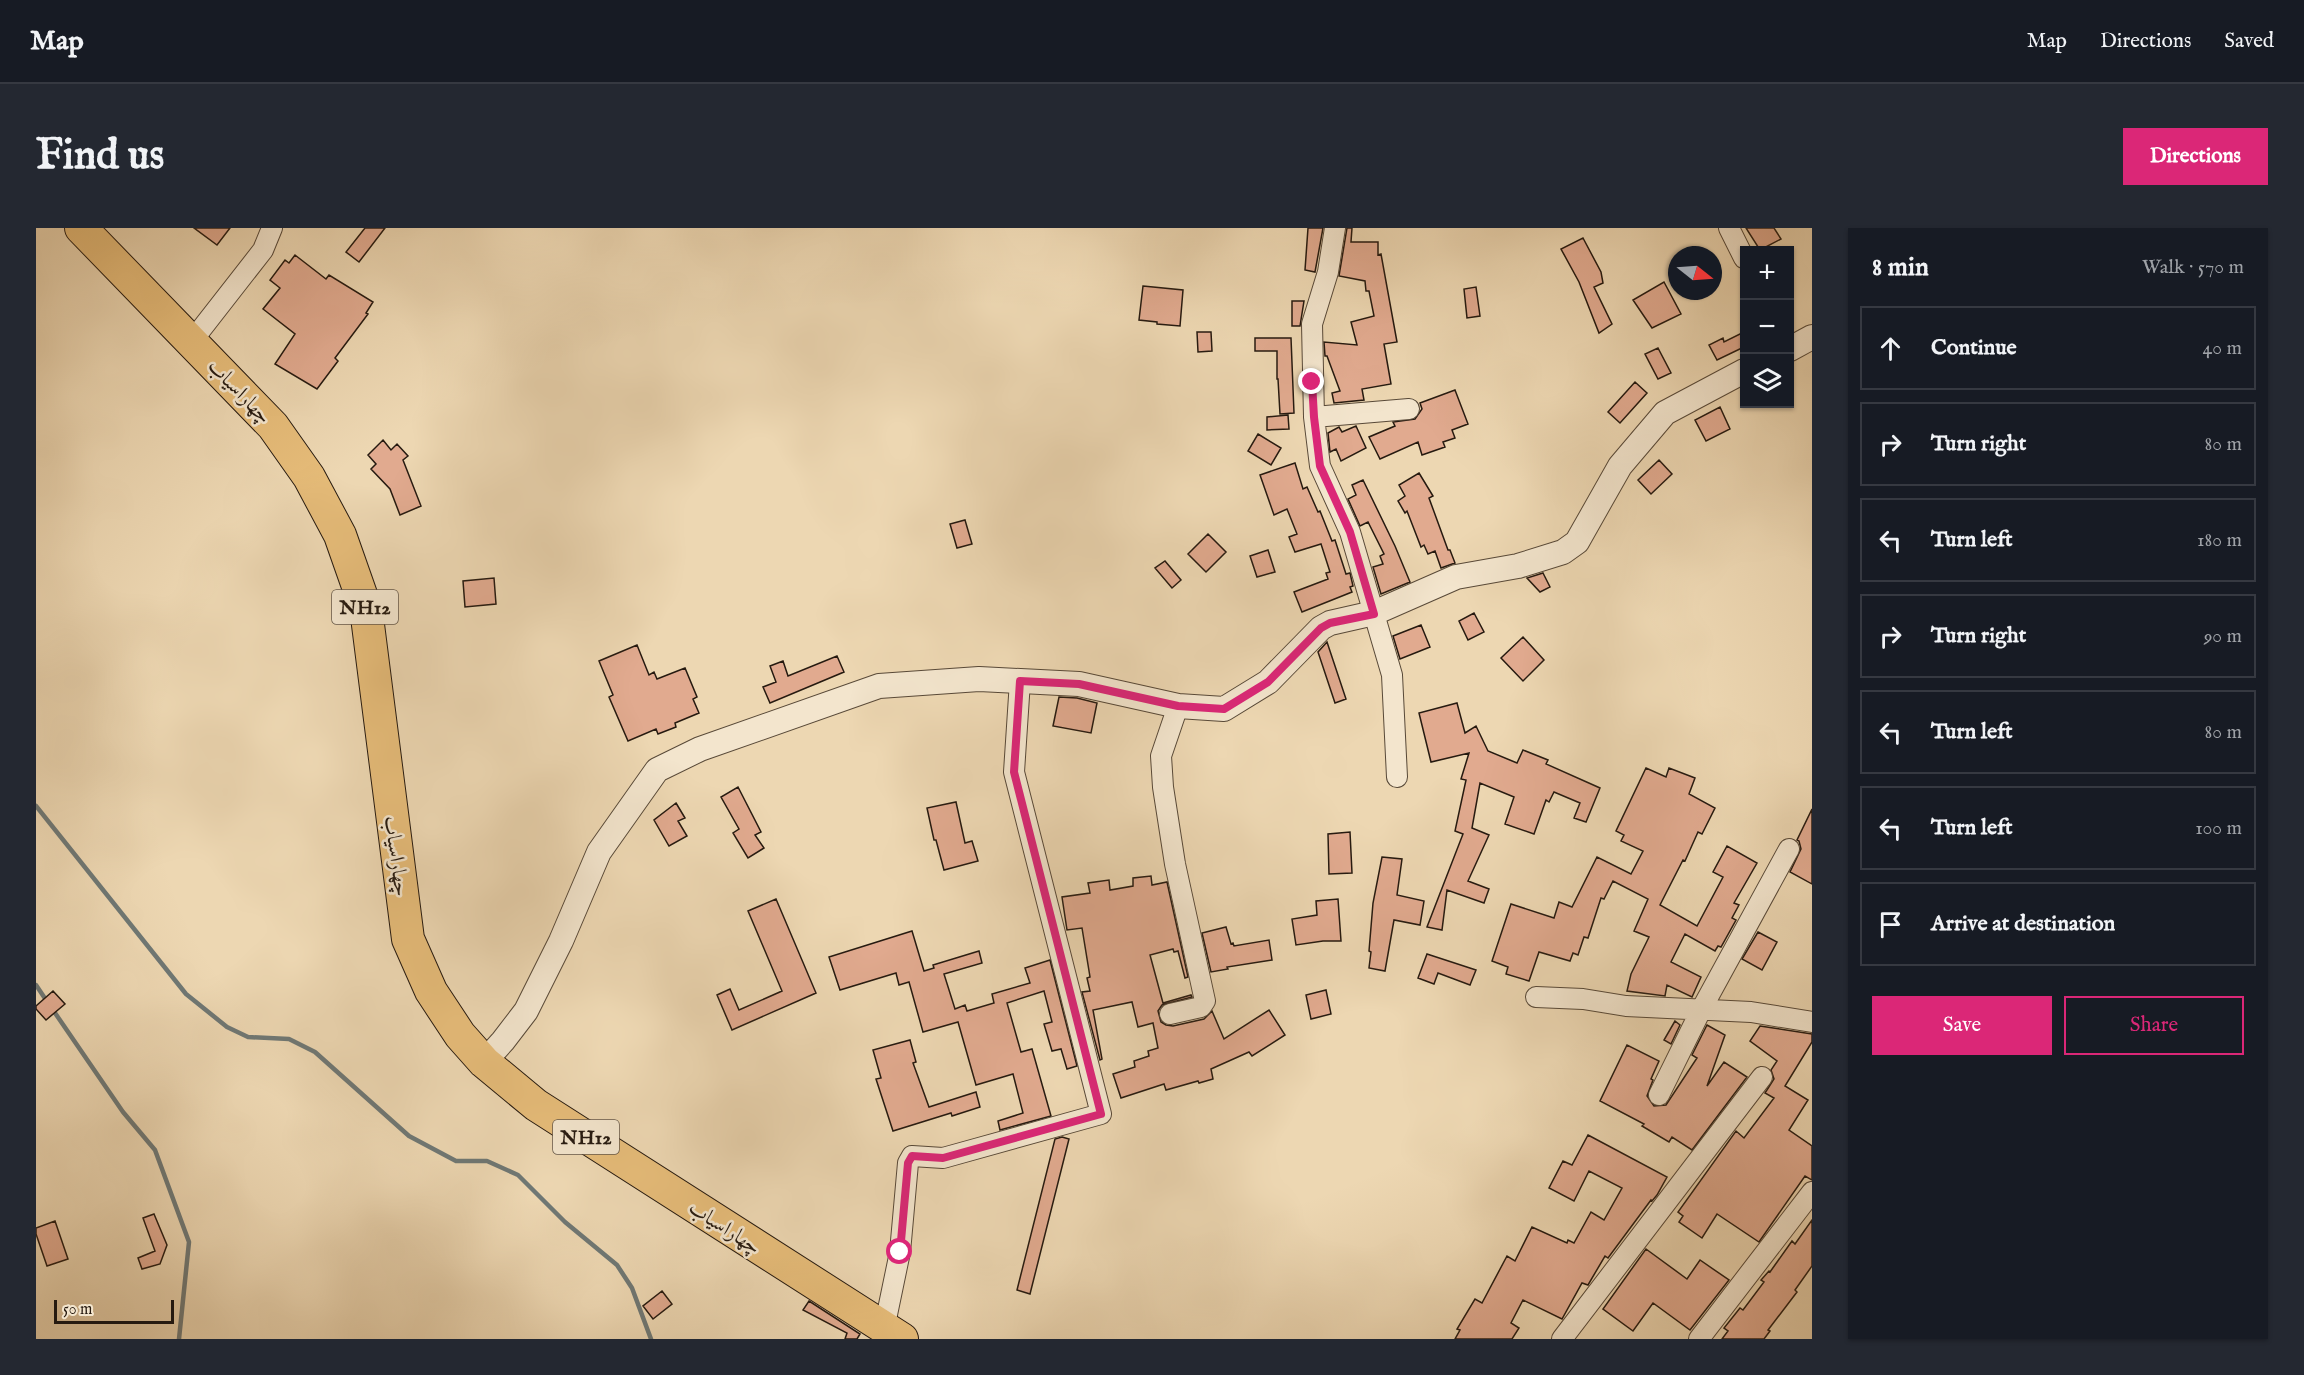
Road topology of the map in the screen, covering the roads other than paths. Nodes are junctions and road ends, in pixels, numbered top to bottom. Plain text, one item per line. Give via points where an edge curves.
1 (81, 228) edge
2 (272, 228) edge
3 (1335, 228) edge
4 (1730, 228) edge
5 (1740, 249) edge
6 (1812, 337) edge
7 (192, 341) junction
8 (1794, 347) edge
9 (1740, 372) edge
10 (1409, 409) dead end
11 (1314, 417) junction
12 (1374, 614) junction
13 (1020, 681) junction
14 (1178, 706) junction
15 (1397, 777) dead end
16 (1789, 849) dead end
17 (1536, 997) dead end
18 (1701, 1010) junction
19 (1170, 1014) dead end
20 (1812, 1022) edge
21 (484, 1062) junction
22 (1762, 1077) dead end
23 (1659, 1095) dead end
24 (1812, 1192) edge
25 (889, 1336) edge
26 (1562, 1339) edge
27 (1699, 1339) edge

1 - 7 highway, چهاراسیاب / NH12
2 - 7 street via 263,250
3 - 11 street via 1328,272 1312,324
4 - 5 street
6 - 8 street
7 - 21 highway, چهاراسیاب / NH12 via 273,426 309,477 340,535 366,609 408,939 431,991 460,1035
9 - 12 street via 1665,413 1620,466 1577,542 1563,552 1518,566 1456,577
10 - 11 street
11 - 12 street via 1320,466 1350,532
12 - 14 street via 1321,628 1268,682 1224,709
12 - 15 street via 1392,675
13 - 14 street via 1079,684
13 - 21 street via 979,679 879,686 700,749 657,770 599,852 526,1011
13 - 25 street via 1014,772 1101,1114 943,1158 912,1156 908,1163
14 - 19 street via 1161,756 1162,787 1205,1001 1201,1006
16 - 18 street
17 - 18 street
18 - 20 street via 1750,1012
18 - 23 street
21 - 25 highway, چهاراسیاب / NH12 via 536,1105
22 - 26 street
24 - 27 street

